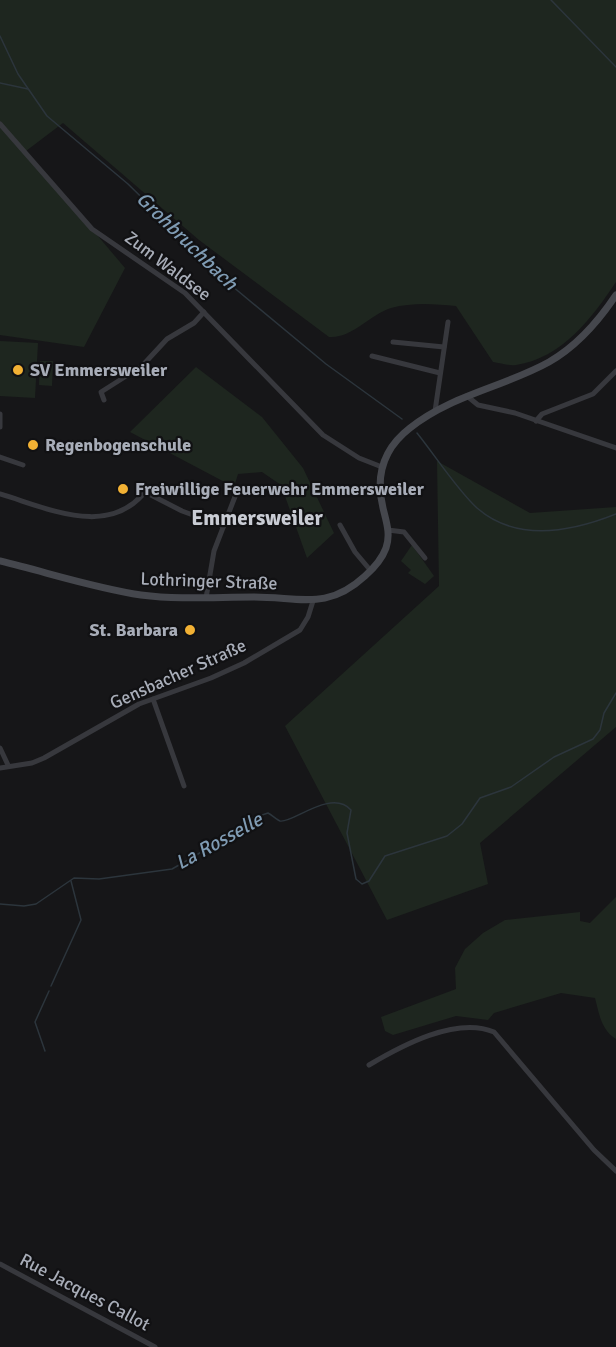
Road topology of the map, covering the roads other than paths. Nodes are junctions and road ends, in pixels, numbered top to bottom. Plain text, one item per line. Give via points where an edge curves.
1 (0, 124) edge
2 (616, 296) edge
3 (204, 312) junction
4 (448, 322) dead end
5 (393, 342) dead end
6 (444, 347) junction
7 (372, 356) dead end
8 (616, 371) edge
9 (440, 373) junction
10 (467, 396) junction
11 (104, 400) dead end
12 (435, 411) junction
13 (0, 414) edge
14 (537, 421) junction
15 (0, 427) edge
16 (616, 448) edge
17 (0, 457) edge
18 (23, 465) dead end
19 (382, 467) junction
20 (0, 494) edge
21 (236, 494) dead end
22 (340, 525) dead end
23 (223, 526) junction
24 (388, 530) junction
25 (425, 558) dead end
26 (0, 561) edge
27 (371, 571) junction
28 (206, 598) junction
29 (312, 601) junction
30 (153, 699) junction
31 (0, 748) edge
32 (8, 765) junction
33 (0, 768) edge
34 (184, 786) dead end
35 (369, 1065) dead end
36 (616, 1171) edge
37 (0, 1264) edge
38 (155, 1347) edge

1 - 3 street, Zum Waldsee via 92,229 185,293
2 - 10 main road via 591,329 561,354
3 - 11 street via 167,339 142,366 101,392
3 - 19 street, Zum Waldsee via 307,421 336,445
4 - 6 street
5 - 6 street
6 - 9 street
7 - 9 street
8 - 14 street via 593,394 542,414
9 - 12 street
10 - 12 main road
10 - 14 street via 478,405
12 - 19 main road via 395,442
13 - 15 street
14 - 16 street
17 - 18 street
19 - 24 main road via 380,491
20 - 23 street via 92,518 119,512 146,490 182,511
21 - 23 street
22 - 27 street
23 - 28 street via 208,575
24 - 25 street via 404,532
24 - 27 main road via 383,554
26 - 28 main road, Lothringer Straße via 129,593
27 - 29 main road via 338,596
28 - 29 main road, Lothringer Straße
29 - 30 street, Gensbacher Straße via 308,617 294,634 227,672
30 - 32 street, Gensbacher Straße via 44,758 20,766
30 - 34 street
31 - 32 street
32 - 33 street, Gensbacher Straße
35 - 36 street via 419,1038 472,1027 494,1032 586,1142
37 - 38 street, Rue Jacques Callot

